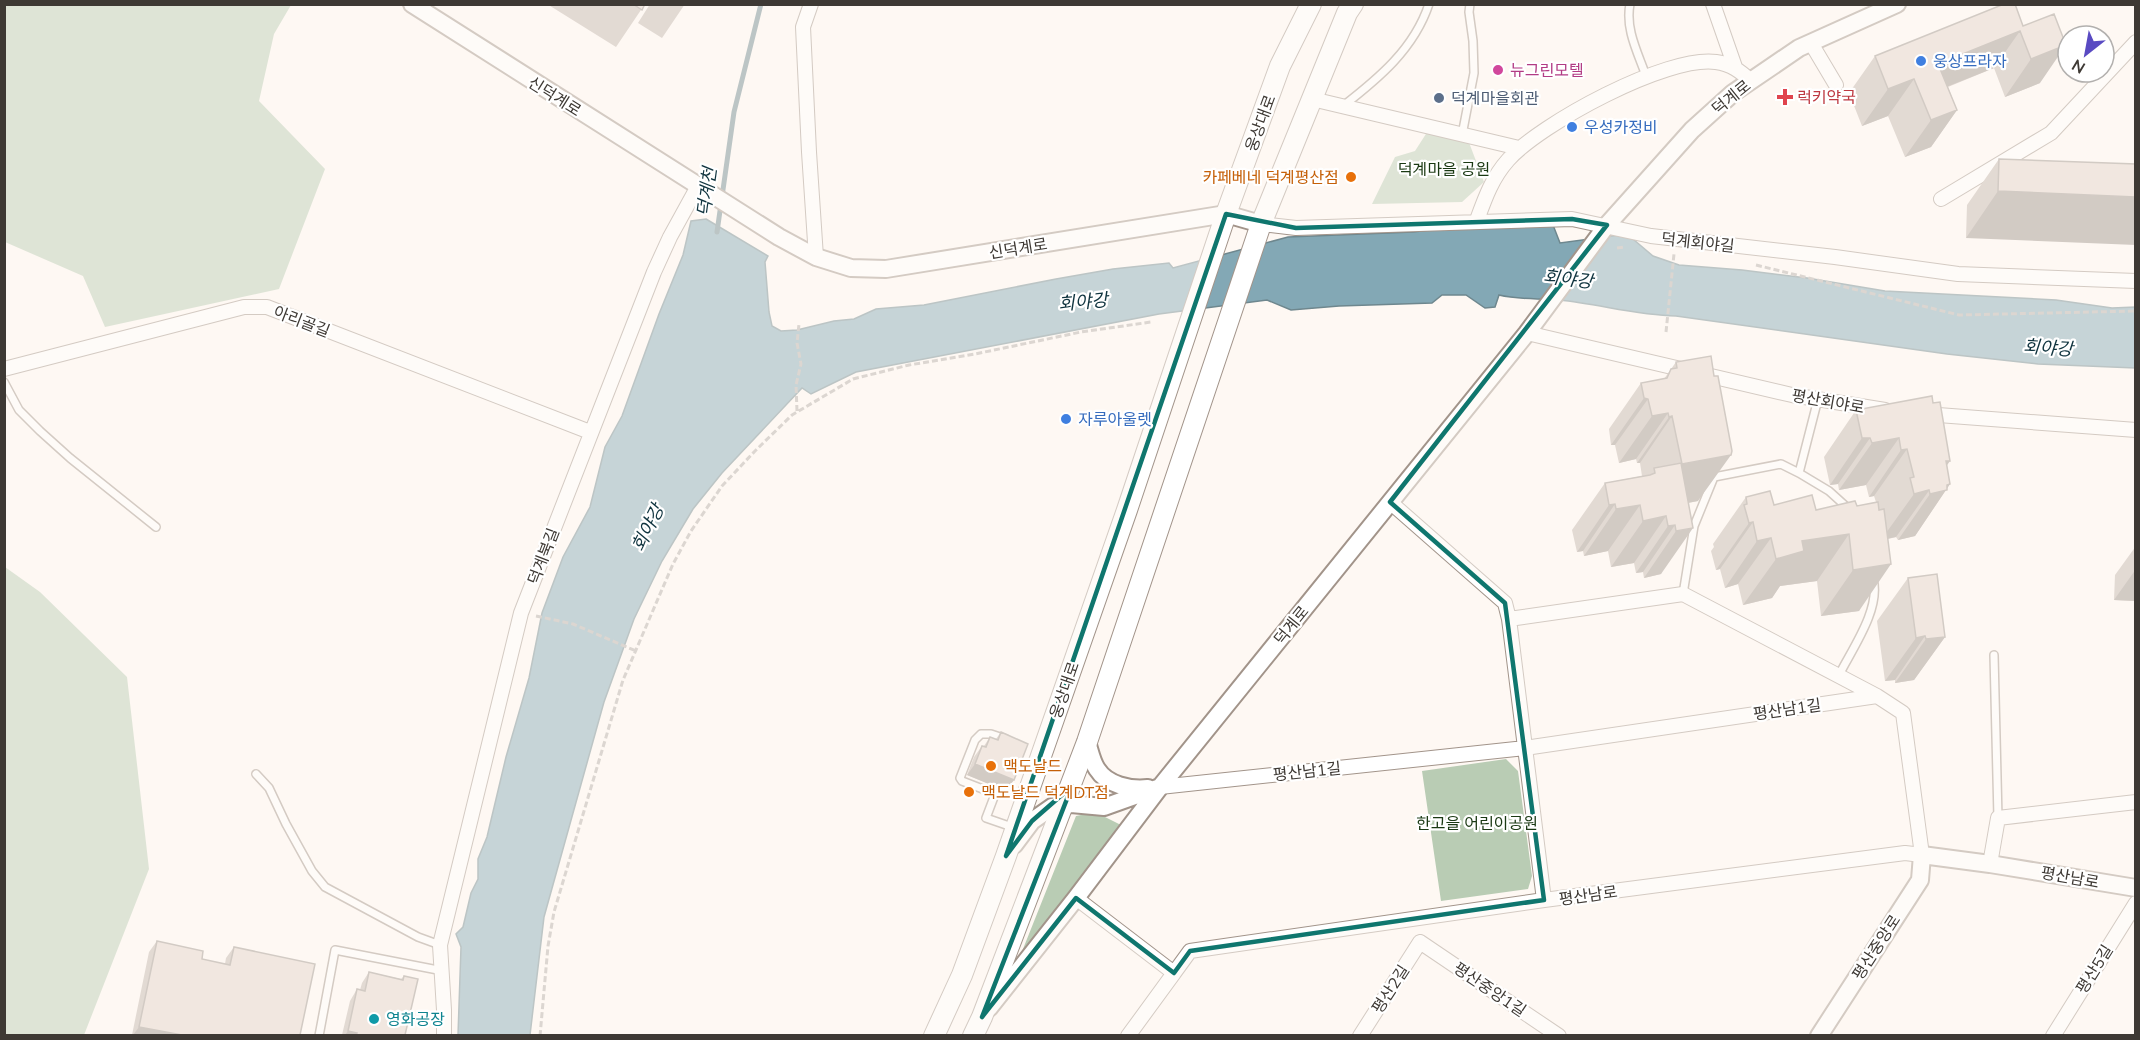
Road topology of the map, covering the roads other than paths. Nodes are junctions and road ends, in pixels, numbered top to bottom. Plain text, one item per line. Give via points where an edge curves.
1 (811, 4) edge
2 (1311, 4) edge
3 (1353, 4) edge
4 (1429, 4) edge
5 (1470, 4) edge
6 (1630, 4) edge
7 (1713, 4) edge
8 (1897, 4) edge
9 (412, 5) edge
10 (2136, 42) edge
11 (1811, 43) junction
12 (1735, 67) junction
13 (1646, 76) junction
14 (1751, 81) junction
15 (1836, 85) dead end
16 (1312, 99) junction
17 (1343, 107) junction
18 (1462, 135) junction
19 (1519, 148) junction
20 (698, 186) junction
21 (1941, 199) dead end
22 (1226, 214) junction
23 (1477, 220) junction
24 (1603, 230) junction
25 (1259, 231) junction
26 (816, 256) junction
27 (2136, 281) edge
28 (1531, 328) junction
29 (4, 369) edge
30 (4, 381) edge
31 (1818, 399) junction
32 (2136, 430) edge
33 (590, 432) junction
34 (1711, 469) edge
35 (1799, 473) junction
36 (1714, 477) junction
37 (1390, 502) junction
38 (1857, 515) edge
39 (156, 527) dead end
40 (1870, 567) edge
41 (1683, 594) junction
42 (1509, 619) junction
43 (1994, 655) dead end
44 (1839, 675) junction
45 (1878, 696) junction
46 (1012, 741) edge
47 (1087, 742) junction
48 (1525, 748) junction
49 (256, 774) dead end
50 (1160, 787) junction
51 (2136, 801) edge
52 (1065, 804) junction
53 (1998, 818) junction
54 (1015, 828) junction
55 (1922, 855) junction
56 (1006, 856) junction
57 (1990, 864) junction
58 (2136, 888) edge
59 (1076, 898) junction
60 (1544, 900) junction
61 (2136, 903) edge
62 (1417, 919) junction
63 (1420, 942) junction
64 (440, 945) junction
65 (442, 971) junction
66 (1174, 973) junction
67 (982, 1017) junction
68 (319, 1035) edge
69 (444, 1035) edge
70 (934, 1035) edge
71 (973, 1035) edge
72 (1128, 1035) edge
73 (1359, 1035) edge
74 (1559, 1035) edge
75 (1819, 1035) edge
76 (2053, 1035) edge

1 - 26 street via 803,27
2 - 22 main road, 웅상대로 via 1280,66
3 - 16 main road
4 - 17 lane via 1414,37 1398,58
5 - 18 lane via 1474,74
6 - 13 lane via 1629,26
7 - 12 street
8 - 11 street, 덕계로
9 - 20 street, 신덕계로
10 - 21 street via 2050,133
11 - 14 street, 덕계로
11 - 15 street
12 - 13 street via 1693,62
12 - 14 street
13 - 19 street via 1579,109
14 - 24 street, 덕계로 via 1692,130
16 - 17 street
16 - 25 main road
17 - 18 street
18 - 19 street
19 - 23 street via 1490,183
20 - 26 street, 신덕계로
20 - 33 street, 덕계북길 via 654,272
22 - 25 street, 신덕계로
22 - 26 street, 신덕계로 via 886,269 851,268
22 - 54 main road, 웅상대로 via 1185,340 1037,750
23 - 24 street, 덕계회야길 via 1572,219
23 - 25 street, 덕계회야길
24 - 27 street, 덕계회야길 via 1958,274
24 - 28 street, 덕계로
25 - 47 main road
28 - 31 street, 평산회야로
28 - 37 street, 덕계로
29 - 33 street, 아리골길 via 244,307 267,308
30 - 39 lane via 19,410 40,431
31 - 32 street, 평산회야로 via 1904,412
31 - 35 lane
33 - 64 street, 덕계북길 via 521,614
34 - 36 lane
35 - 36 lane via 1780,464
35 - 38 lane via 1829,490
36 - 41 lane via 1694,526
37 - 42 street via 1505,603
37 - 50 street, 덕계로
40 - 44 lane via 1876,587 1871,614
41 - 42 street
41 - 44 street
42 - 48 street
43 - 53 lane
44 - 45 street
45 - 48 street, 평산남1길
45 - 55 street via 1903,713
46 - 54 lane via 981,734 960,778 993,793 986,818
47 - 50 street via 1097,770 1106,778 1137,790
47 - 52 main road
48 - 50 street, 평산남1길
48 - 60 street
49 - 64 lane via 269,788 312,871 326,887
50 - 52 street via 1104,807
50 - 59 street, 덕계로
51 - 53 street
52 - 56 street via 1045,810 1032,821
52 - 67 main road
53 - 57 street
54 - 56 main road, 웅상대로
55 - 57 street, 평산남로
55 - 60 street, 평산남로 via 1905,853
55 - 75 street, 평산중앙로 via 1920,880
56 - 70 main road, 웅상대로 via 962,975
57 - 58 street, 평산남로
59 - 66 street
59 - 67 street, 덕계로
60 - 62 street, 평산남로
61 - 76 street, 평산5길
62 - 63 street
62 - 66 street, 평산남로 via 1190,951
63 - 73 street, 평산2길
63 - 74 street, 평산중앙1길
64 - 65 street, 덕계북길
65 - 68 lane via 335,950
65 - 69 street, 덕계북길
66 - 72 street, 평산남로
67 - 71 main road

